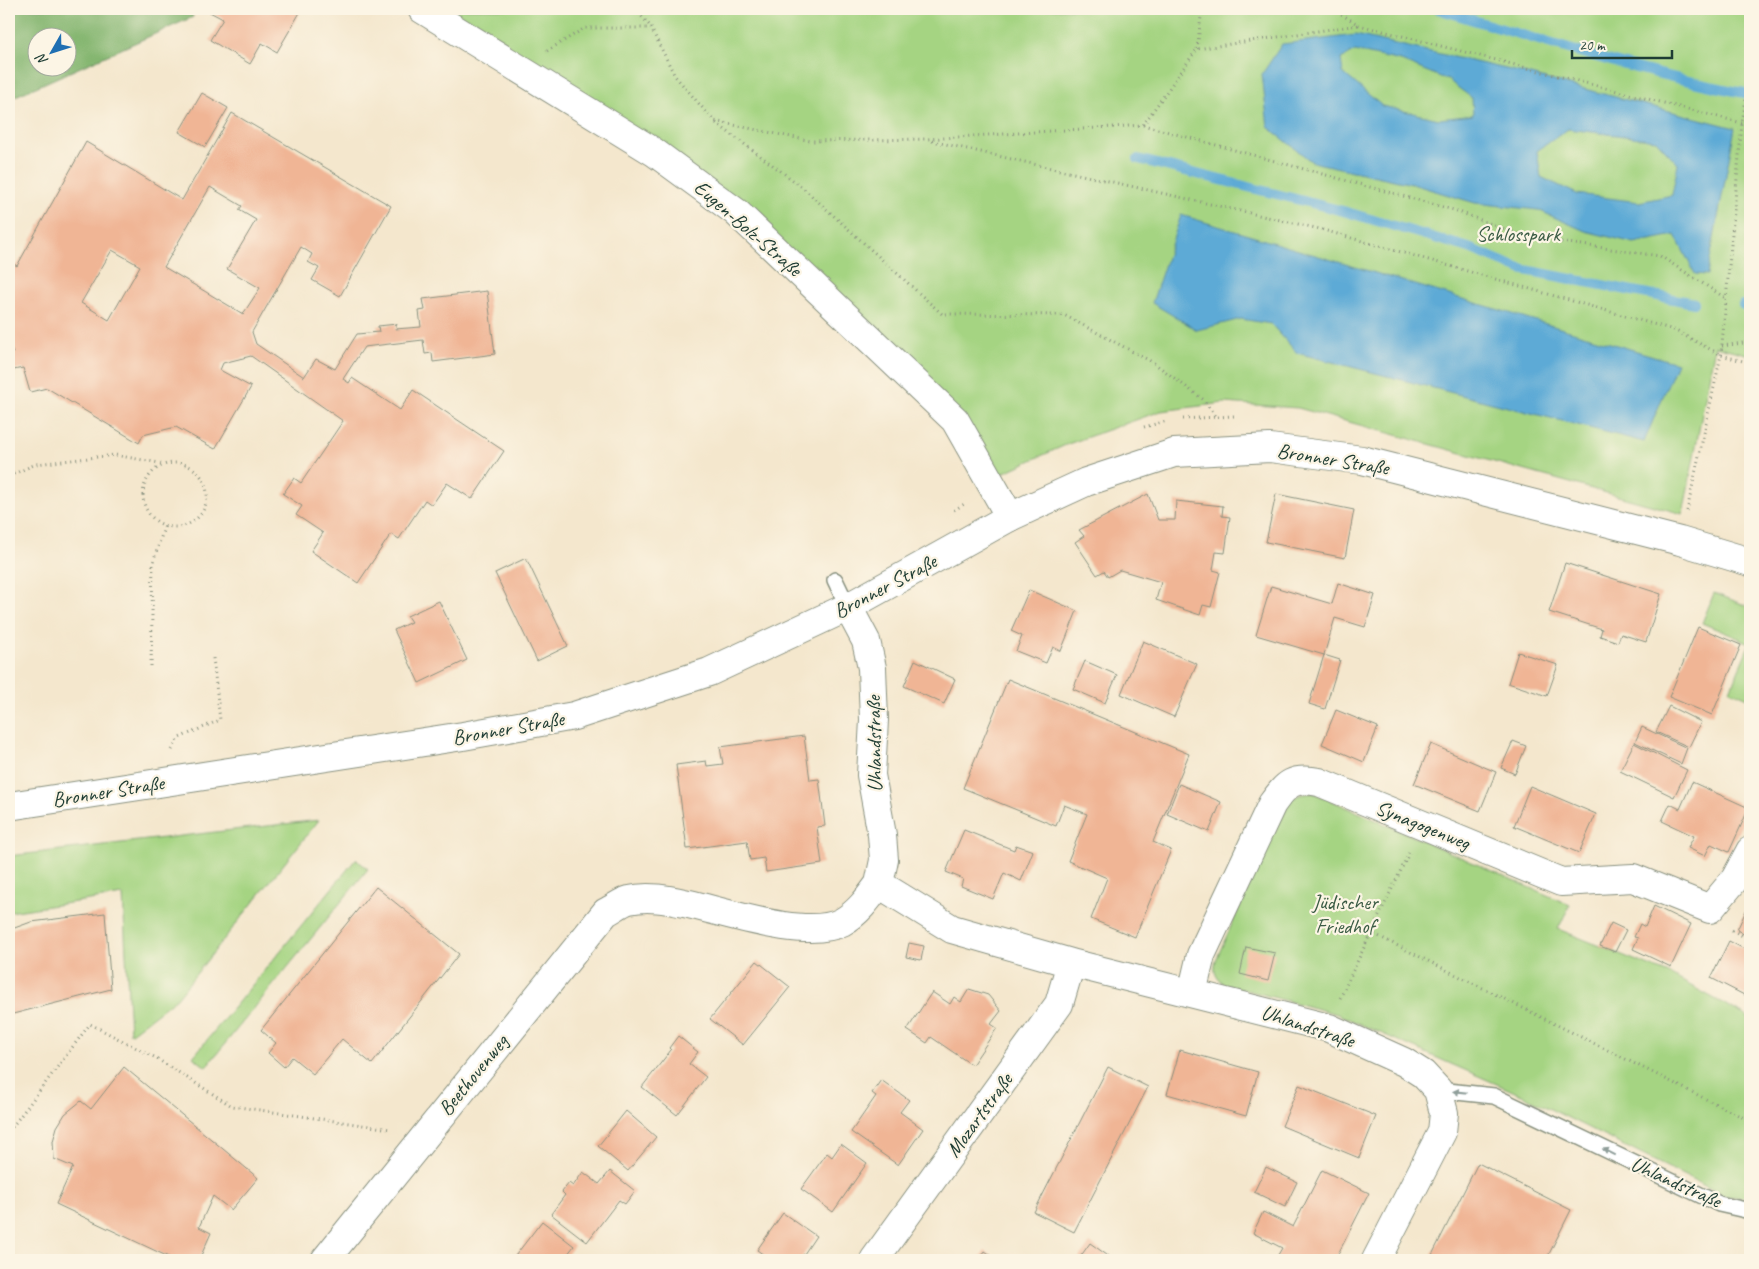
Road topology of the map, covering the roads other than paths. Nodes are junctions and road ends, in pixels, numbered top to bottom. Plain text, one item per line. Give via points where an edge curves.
1 (422, 9) edge
2 (1010, 517) junction
3 (1750, 562) edge
4 (835, 580) dead end
5 (848, 607) junction
6 (9, 806) edge
7 (1750, 851) edge
8 (879, 884) junction
9 (629, 900) joint
10 (1071, 963) junction
11 (1192, 993) junction
12 (1438, 1090) junction
13 (1750, 1210) edge
14 (325, 1260) edge
15 (874, 1260) edge
16 (1376, 1260) edge

1 - 2 street, Eugen-Bolz-Straße via 654,152 736,212 955,420
2 - 3 street, Bronner Straße via 1086,482 1174,453 1270,448 1362,460 1680,541
2 - 5 street, Bronner Straße
4 - 5 lane
5 - 6 street, Bronner Straße via 709,672 574,716
5 - 8 street, Uhlandstraße via 866,641 872,668 871,775 884,860
7 - 11 street, Synagogenweg via 1735,879 1710,909 1632,878 1561,882 1319,782 1293,781 1282,790 1268,813 1201,955
8 - 9 street, Uhlandstraße via 854,914 824,928 805,929 765,922 663,898
8 - 10 street, Uhlandstraße via 952,929
9 - 14 street, Beethovenweg via 606,912
10 - 11 street, Uhlandstraße
10 - 15 street, Mozartstraße via 1059,1004
11 - 12 street, Uhlandstraße via 1329,1028 1404,1062 1423,1074
13 -> 12 lane, Uhlandstraße via 1719,1204 1494,1096
12 - 16 street via 1444,1113 1442,1132

